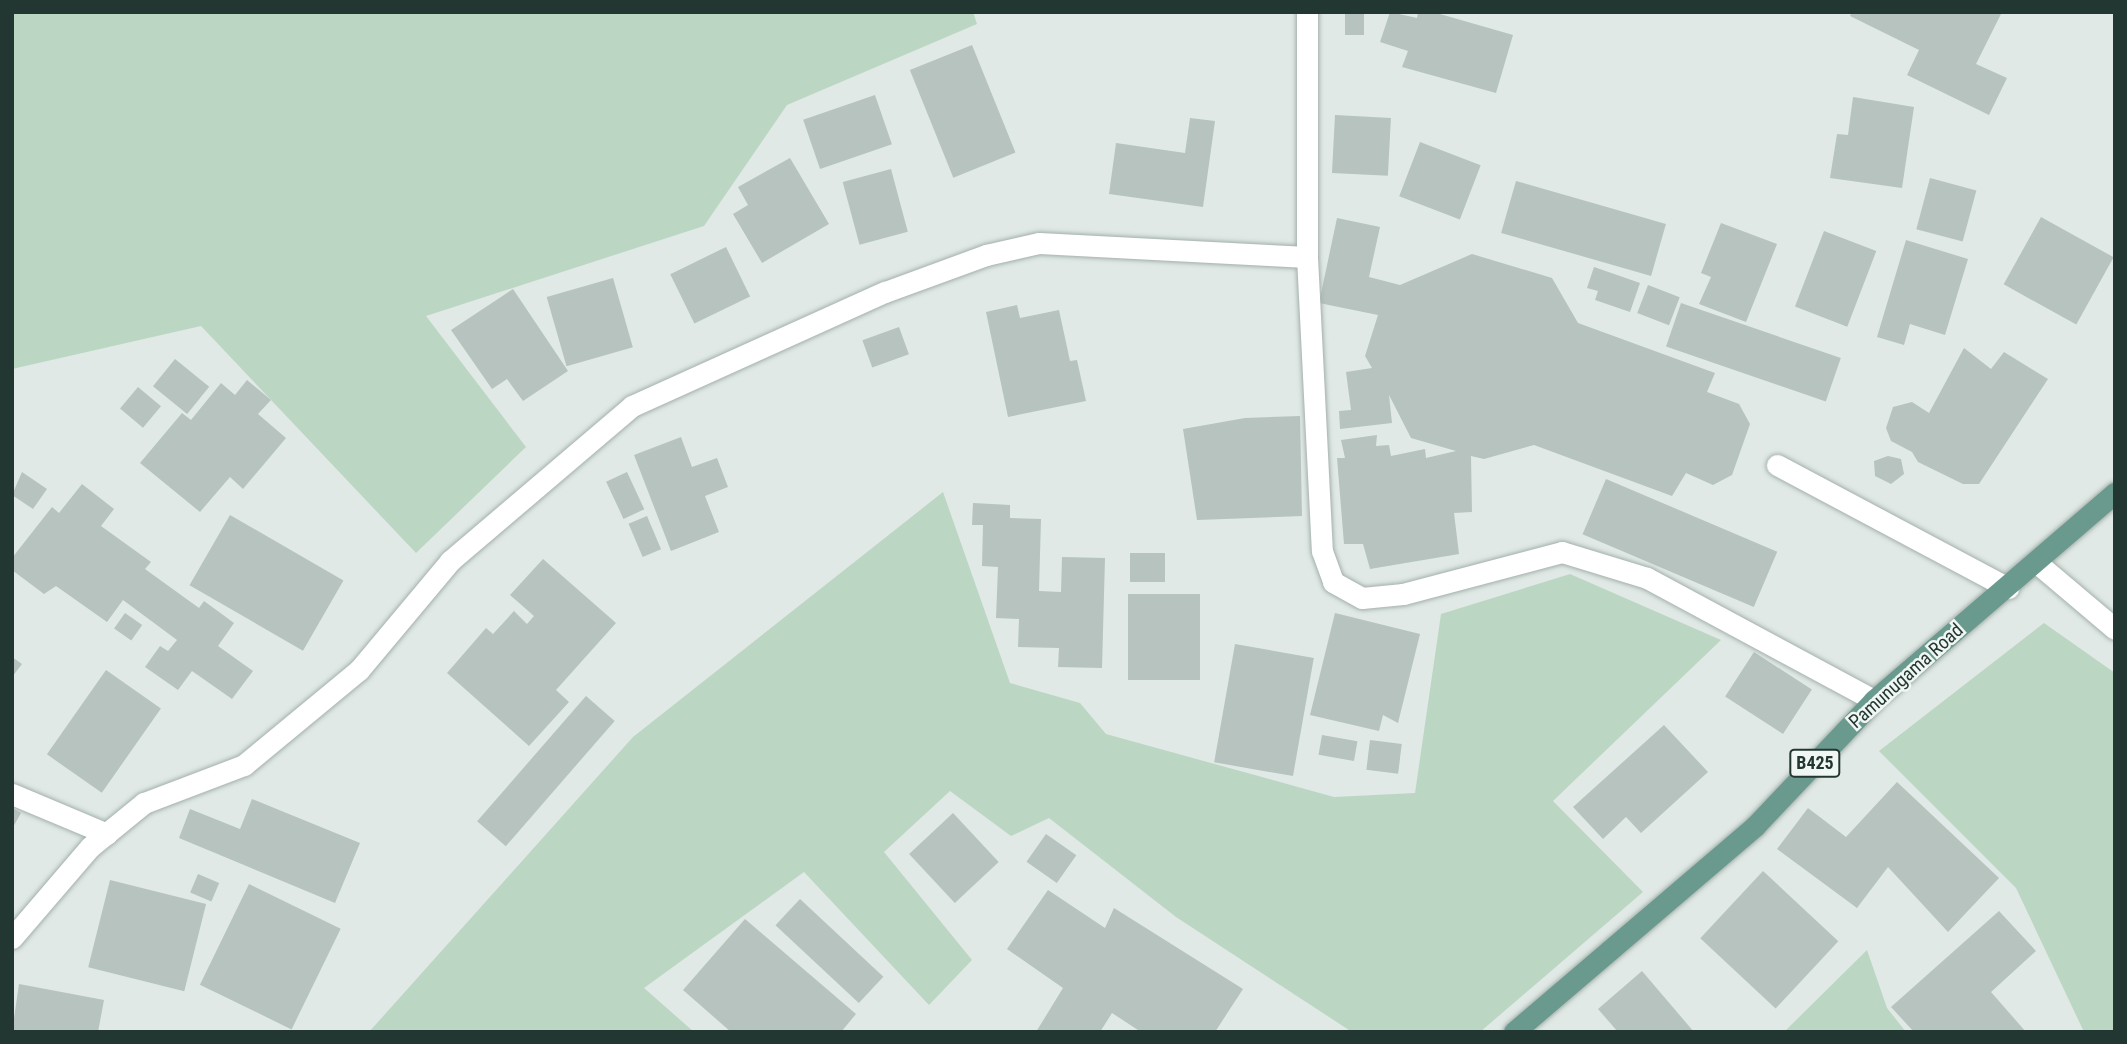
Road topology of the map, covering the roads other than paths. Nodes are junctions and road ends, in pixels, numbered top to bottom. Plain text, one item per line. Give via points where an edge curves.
1 (1307, 12) edge
2 (1307, 257) junction
3 (1777, 465) dead end
4 (2115, 493) edge
5 (2036, 563) junction
6 (2008, 588) junction
7 (2115, 629) edge
8 (1874, 700) junction
9 (12, 794) edge
10 (107, 834) junction
11 (12, 939) edge
12 (1514, 1032) edge

1 - 2 street
2 - 8 street via 1322,551 1333,582 1362,598 1403,594 1562,552 1647,578
2 - 10 street via 1039,243 986,256 885,292 632,405 450,561 359,670 244,765 144,803
3 - 6 street
4 - 5 main road, Pamunugama Road / B425
5 - 6 main road, Pamunugama Road / B425
5 - 7 street
6 - 8 main road, Pamunugama Road / B425
8 - 12 main road, Pamunugama Road / B425 via 1755,826
9 - 10 street
10 - 11 street via 90,847

